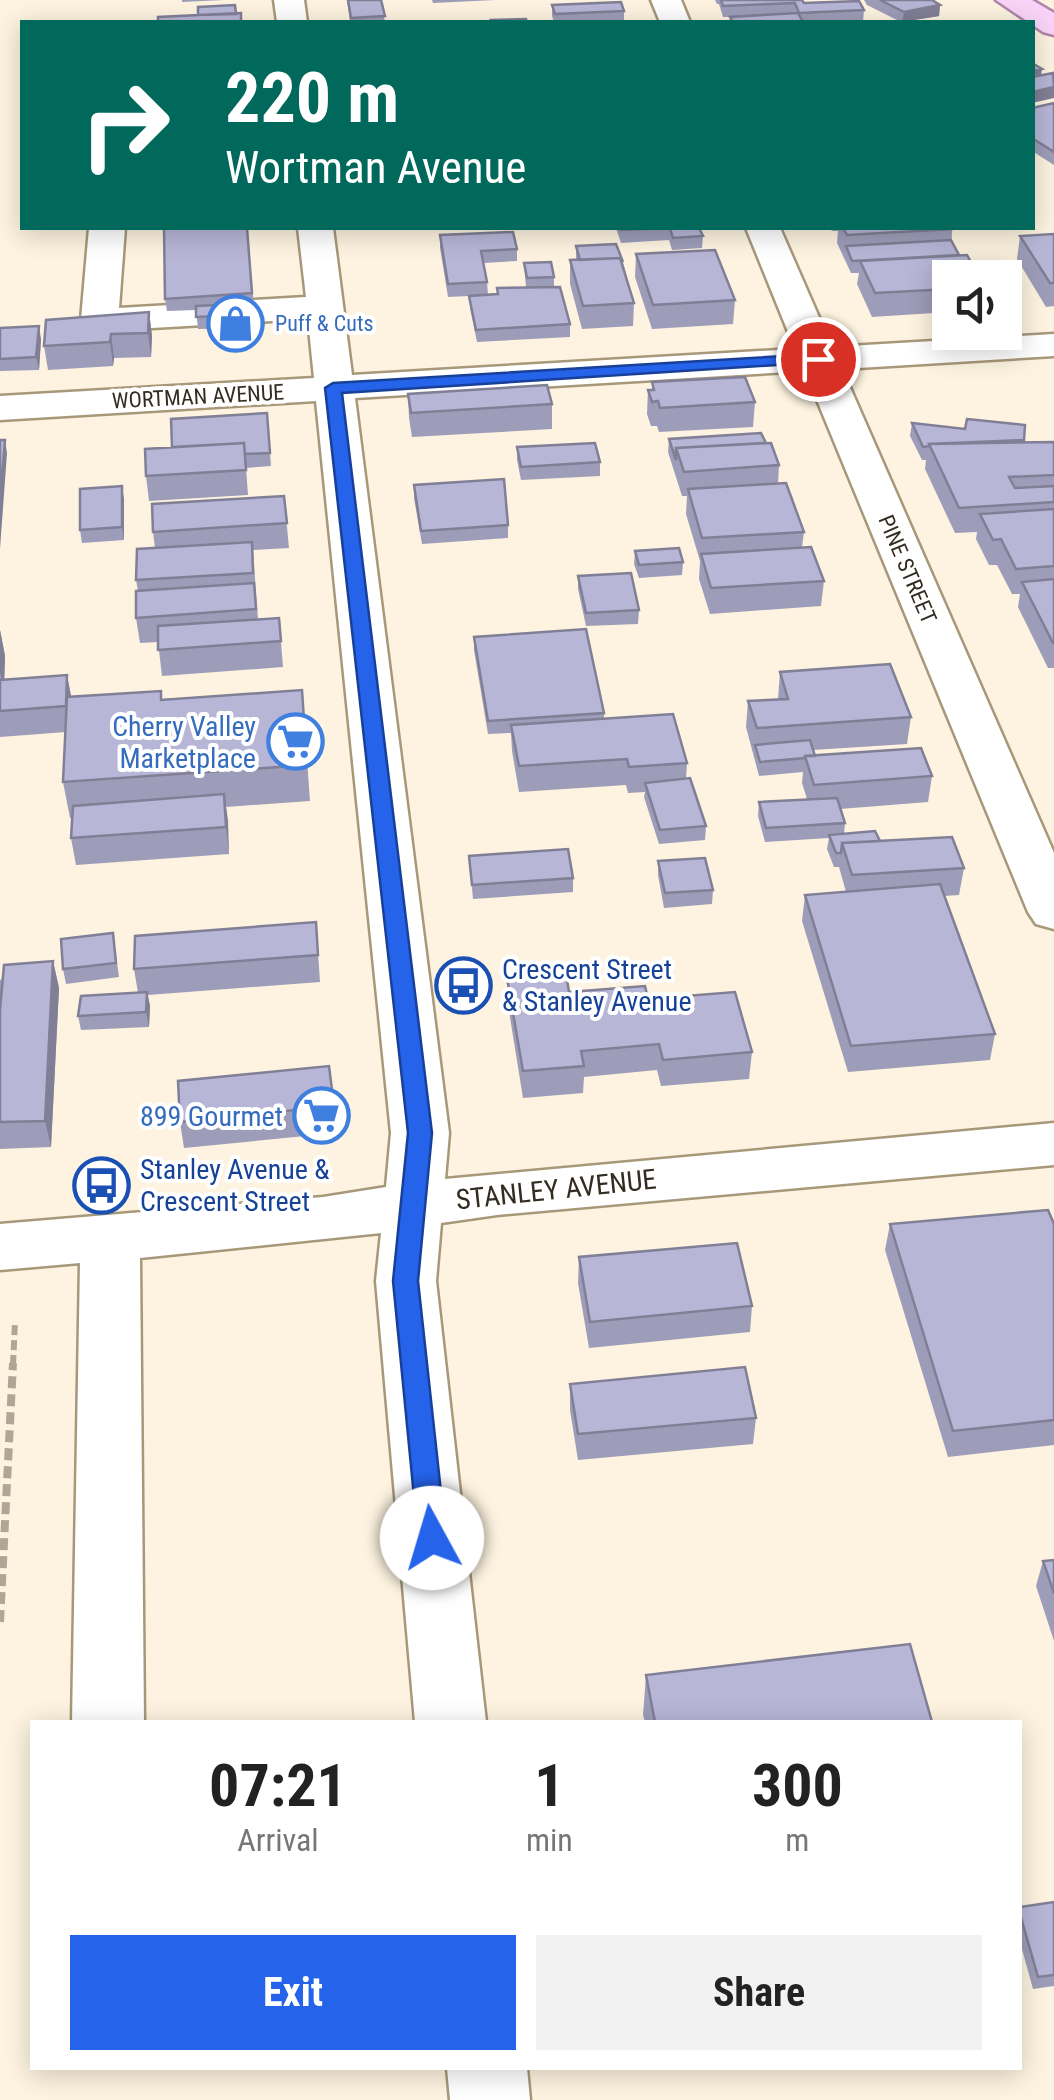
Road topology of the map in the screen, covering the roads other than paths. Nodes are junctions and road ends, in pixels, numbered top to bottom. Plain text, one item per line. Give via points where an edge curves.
1 (1011, 0) edge
2 (1054, 26) edge
3 (107, 230) edge
4 (316, 230) edge
5 (764, 230) edge
6 (324, 306) junction
7 (1054, 345) edge
8 (818, 359) junction
9 (333, 388) junction
10 (0, 408) edge
11 (1054, 912) edge
12 (1054, 1144) edge
13 (413, 1205) junction
14 (110, 1237) junction
15 (0, 1247) edge
16 (108, 1720) edge
17 (451, 1720) edge
18 (486, 2070) edge
19 (490, 2100) edge

1 - 2 main road
3 - 6 street via 100,320
4 - 6 street
5 - 8 street, PINE STREET
6 - 9 street
7 - 8 street, WORTMAN AVENUE
8 - 9 street, WORTMAN AVENUE
8 - 11 street, PINE STREET
9 - 10 street, WORTMAN AVENUE
9 - 13 street via 420,1133
12 - 13 street, STANLEY AVENUE
13 - 14 street, STANLEY AVENUE
13 - 17 street via 406,1281
14 - 15 street, STANLEY AVENUE
14 - 16 street
18 - 19 street

